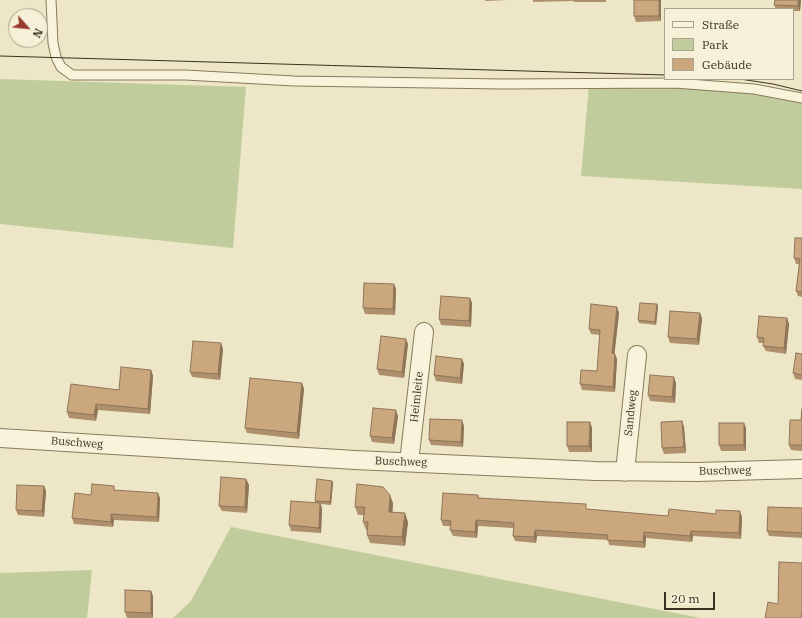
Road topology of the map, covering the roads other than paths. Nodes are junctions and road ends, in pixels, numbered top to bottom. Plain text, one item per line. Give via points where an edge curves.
1 (51, 0) edge
2 (802, 98) edge
3 (424, 332) dead end
4 (637, 355) dead end
5 (0, 438) edge
6 (409, 462) junction
7 (802, 469) edge
8 (625, 472) junction

1 - 2 lane via 56,57 61,67 72,75 185,75 294,81 504,84 675,83 754,89
3 - 6 street, Heimleite
4 - 8 street, Sandweg
5 - 6 street, Buschweg
6 - 8 street, Buschweg
7 - 8 street, Buschweg

